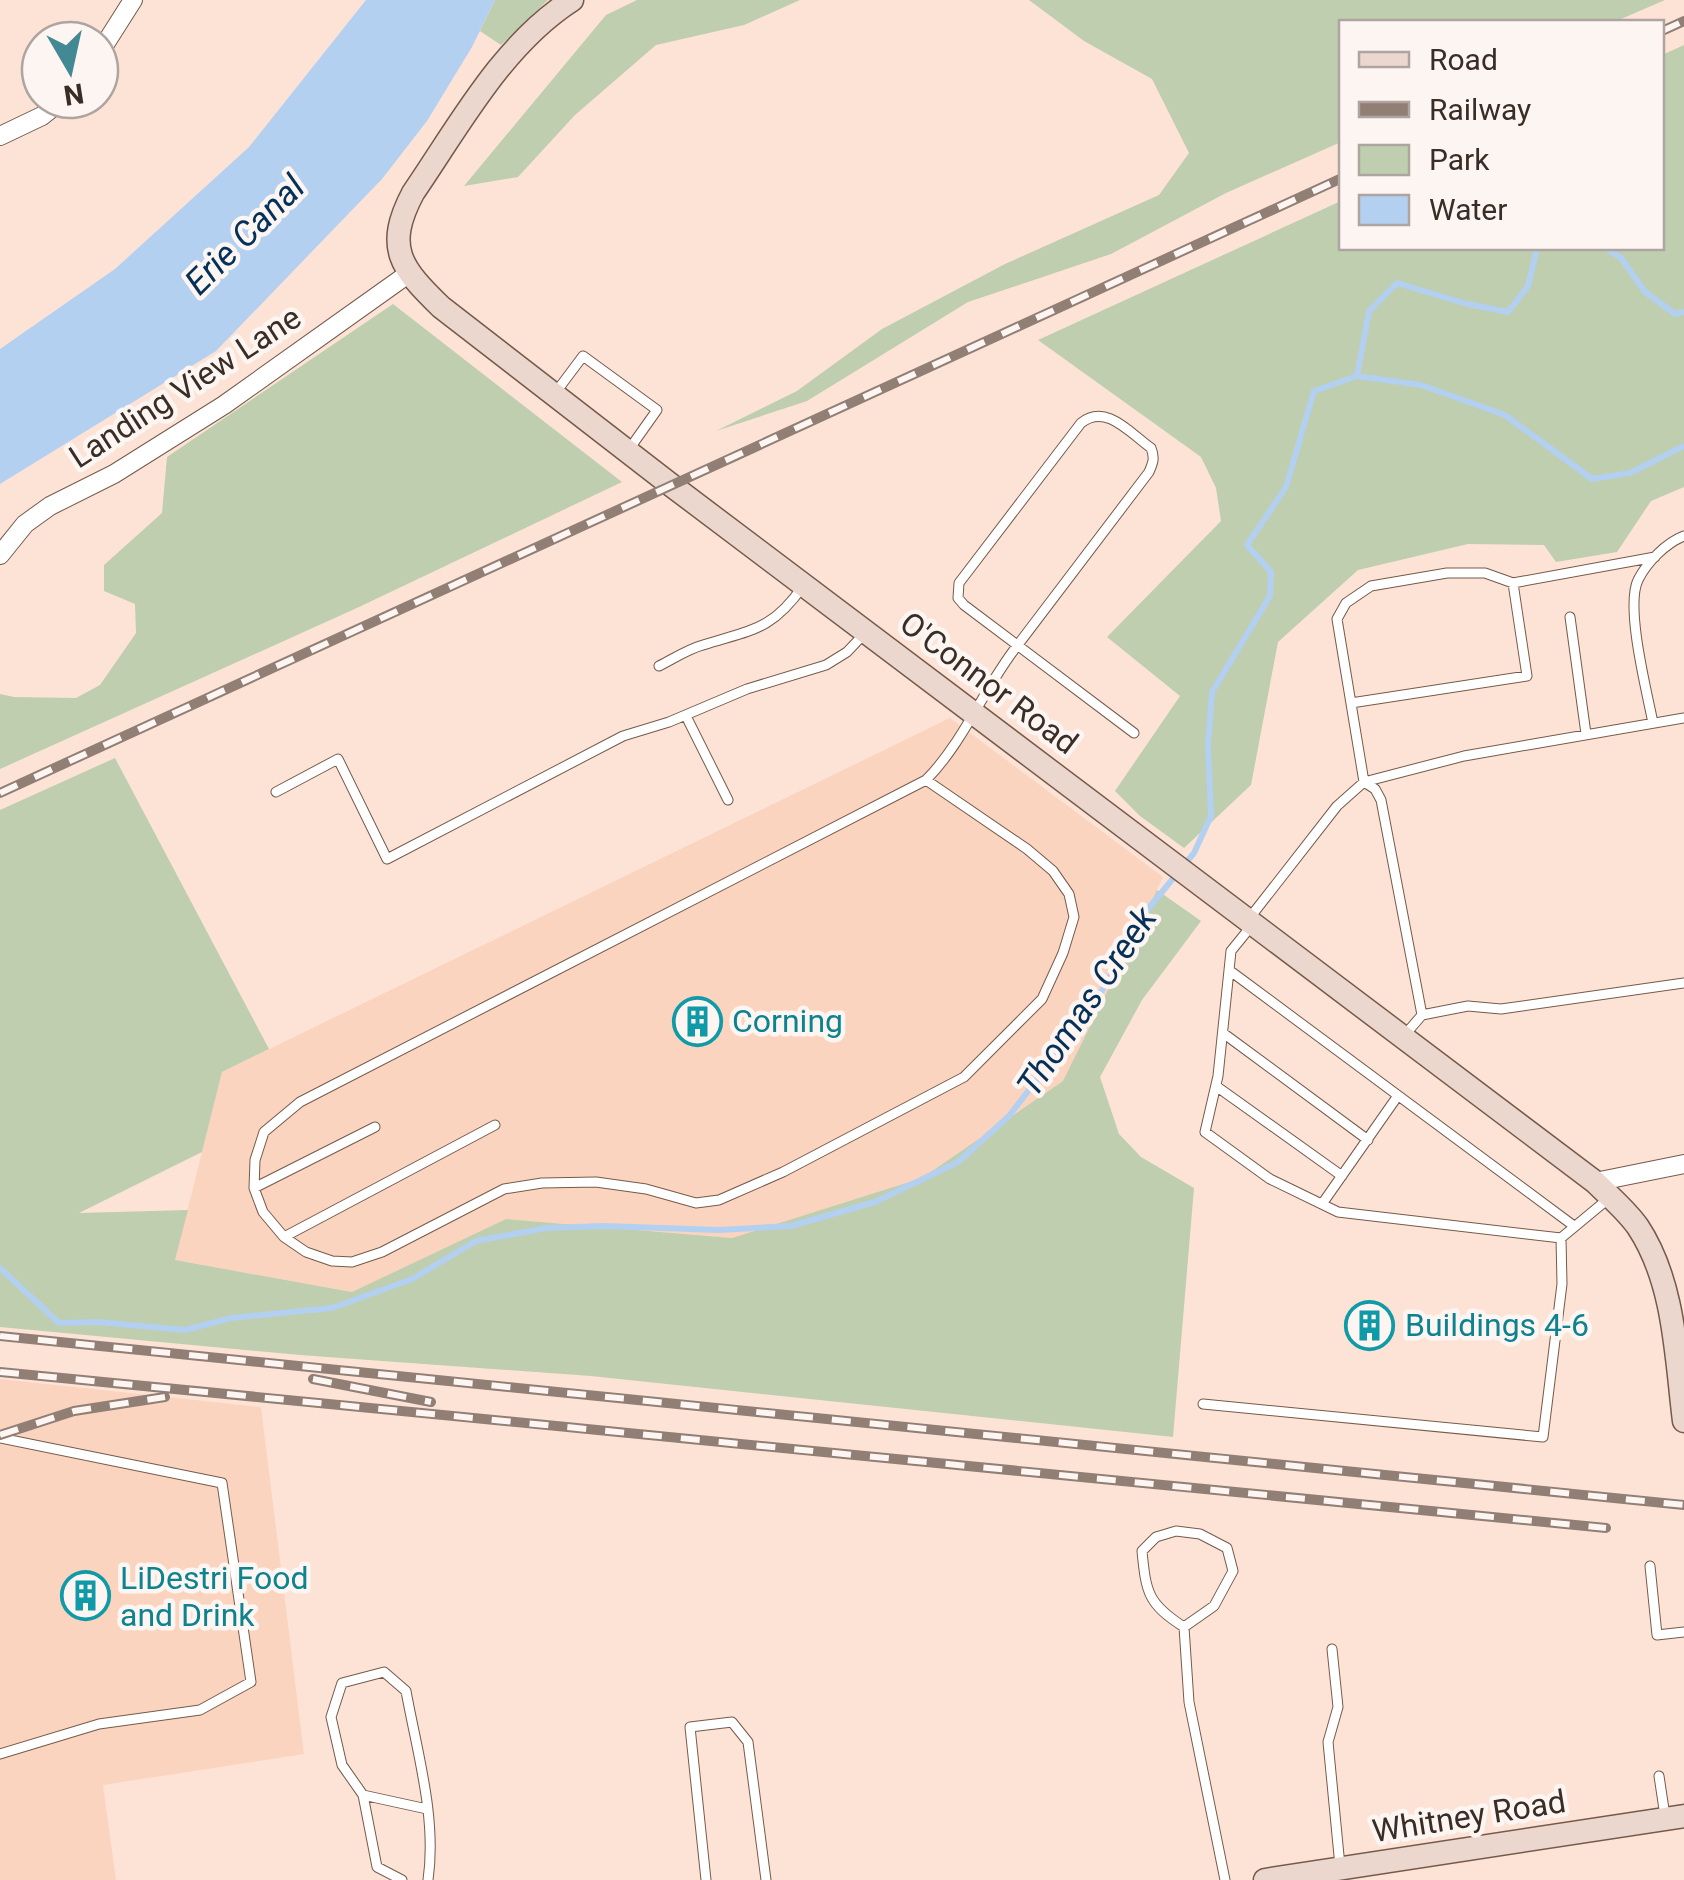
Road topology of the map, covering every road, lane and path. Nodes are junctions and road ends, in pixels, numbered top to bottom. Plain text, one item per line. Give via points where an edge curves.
1 (572, 0) edge
2 (34, 120) edge
3 (0, 136) edge
4 (408, 274) junction
5 (554, 395) junction
6 (628, 450) junction
7 (1684, 536) edge
8 (0, 555) edge
9 (1655, 557) junction
10 (1513, 583) junction
11 (805, 584) junction
12 (1570, 617) dead end
13 (866, 631) junction
14 (1017, 646) junction
15 (660, 666) dead end
16 (1351, 703) junction
17 (974, 712) junction
18 (686, 716) junction
19 (1684, 718) edge
20 (1653, 723) junction
21 (1134, 732) dead end
22 (1586, 734) junction
23 (926, 780) junction
24 (1364, 782) junction
25 (276, 792) dead end
26 (728, 800) dead end
27 (1250, 922) junction
28 (1229, 970) junction
29 (1684, 983) edge
30 (1422, 1014) junction
31 (1223, 1033) junction
32 (1404, 1037) junction
33 (1216, 1086) junction
34 (1398, 1097) junction
35 (375, 1126) dead end
36 (496, 1126) dead end
37 (1368, 1140) junction
38 (1684, 1164) edge
39 (1342, 1176) junction
40 (254, 1188) junction
41 (1603, 1190) junction
42 (1322, 1204) junction
43 (1574, 1226) junction
44 (284, 1238) junction
45 (1560, 1238) junction
46 (1203, 1404) dead end
47 (1684, 1421) edge
48 (0, 1438) edge
49 (1650, 1566) dead end
50 (1184, 1628) junction
51 (1684, 1632) edge
52 (1332, 1649) dead end
53 (0, 1754) edge
54 (1659, 1776) dead end
55 (364, 1795) junction
56 (428, 1809) junction
57 (1674, 1818) edge
58 (1335, 1873) edge
59 (402, 1880) edge
60 (428, 1880) edge
61 (706, 1880) edge
62 (766, 1880) edge
63 (1225, 1880) edge
64 (1264, 1880) edge

1 - 4 street via 512,53 413,193 398,234
2 - 3 street
4 - 5 street, O'Connor Road
4 - 8 street, Landing View Lane via 224,404 50,506
5 - 6 street, O'Connor Road
5 - 6 lane via 583,356 658,410
6 - 11 street, O'Connor Road
7 - 9 lane
9 - 10 lane
9 - 20 lane via 1636,582 1635,616
10 - 16 lane via 1528,676
10 - 16 lane via 1486,573 1447,573 1371,586 1346,603 1337,619
11 - 13 street, O'Connor Road
11 - 15 lane via 788,609 763,625
12 - 22 lane
13 - 17 street, O'Connor Road
13 - 18 lane via 826,665
14 - 14 lane via 1153,464 1151,448 1108,416 1081,422 959,583 964,605
14 - 17 lane
14 - 21 lane
16 - 24 lane
17 - 23 lane
17 - 27 street, O'Connor Road
18 - 25 lane via 623,736 387,859 338,759
18 - 26 lane
19 - 20 lane
20 - 22 lane
22 - 24 lane
23 - 40 lane via 300,1102 264,1132
23 - 44 lane via 1053,871 1070,894 1074,917 1042,999 964,1077 719,1200 696,1203 596,1182 542,1184 504,1189 352,1262 306,1252
24 - 27 lane via 1336,806
24 - 30 lane via 1381,800
27 - 28 lane via 1231,951
27 - 32 street, O'Connor Road
28 - 31 lane
28 - 34 lane
29 - 30 lane via 1501,1010 1468,1006
30 - 32 lane
31 - 33 lane
31 - 37 lane
32 - 41 street, O'Connor Road
33 - 39 lane
33 - 42 lane via 1205,1132 1270,1178
34 - 37 lane
34 - 43 lane
35 - 40 lane
36 - 44 lane
37 - 39 lane
38 - 41 street
39 - 42 lane
40 - 44 lane
41 - 43 lane
41 - 47 street, O'Connor Road via 1640,1230 1661,1277
42 - 45 lane via 1338,1212
43 - 45 lane
45 - 46 lane via 1562,1284 1543,1438
48 - 53 lane via 222,1483 251,1682 200,1710 99,1724
49 - 51 lane via 1657,1635
50 - 50 lane via 1214,1606 1233,1572 1226,1548 1176,1531 1142,1551 1157,1610
50 - 63 lane via 1189,1702
52 - 58 lane via 1338,1707 1328,1742
54 - 57 lane
55 - 56 lane
55 - 56 lane via 342,1765 330,1717 342,1683 384,1672 406,1691
55 - 59 lane via 377,1867
56 - 60 lane
57 - 58 street, Whitney Road
58 - 64 street, Whitney Road
61 - 62 lane via 690,1727 732,1722 748,1742

